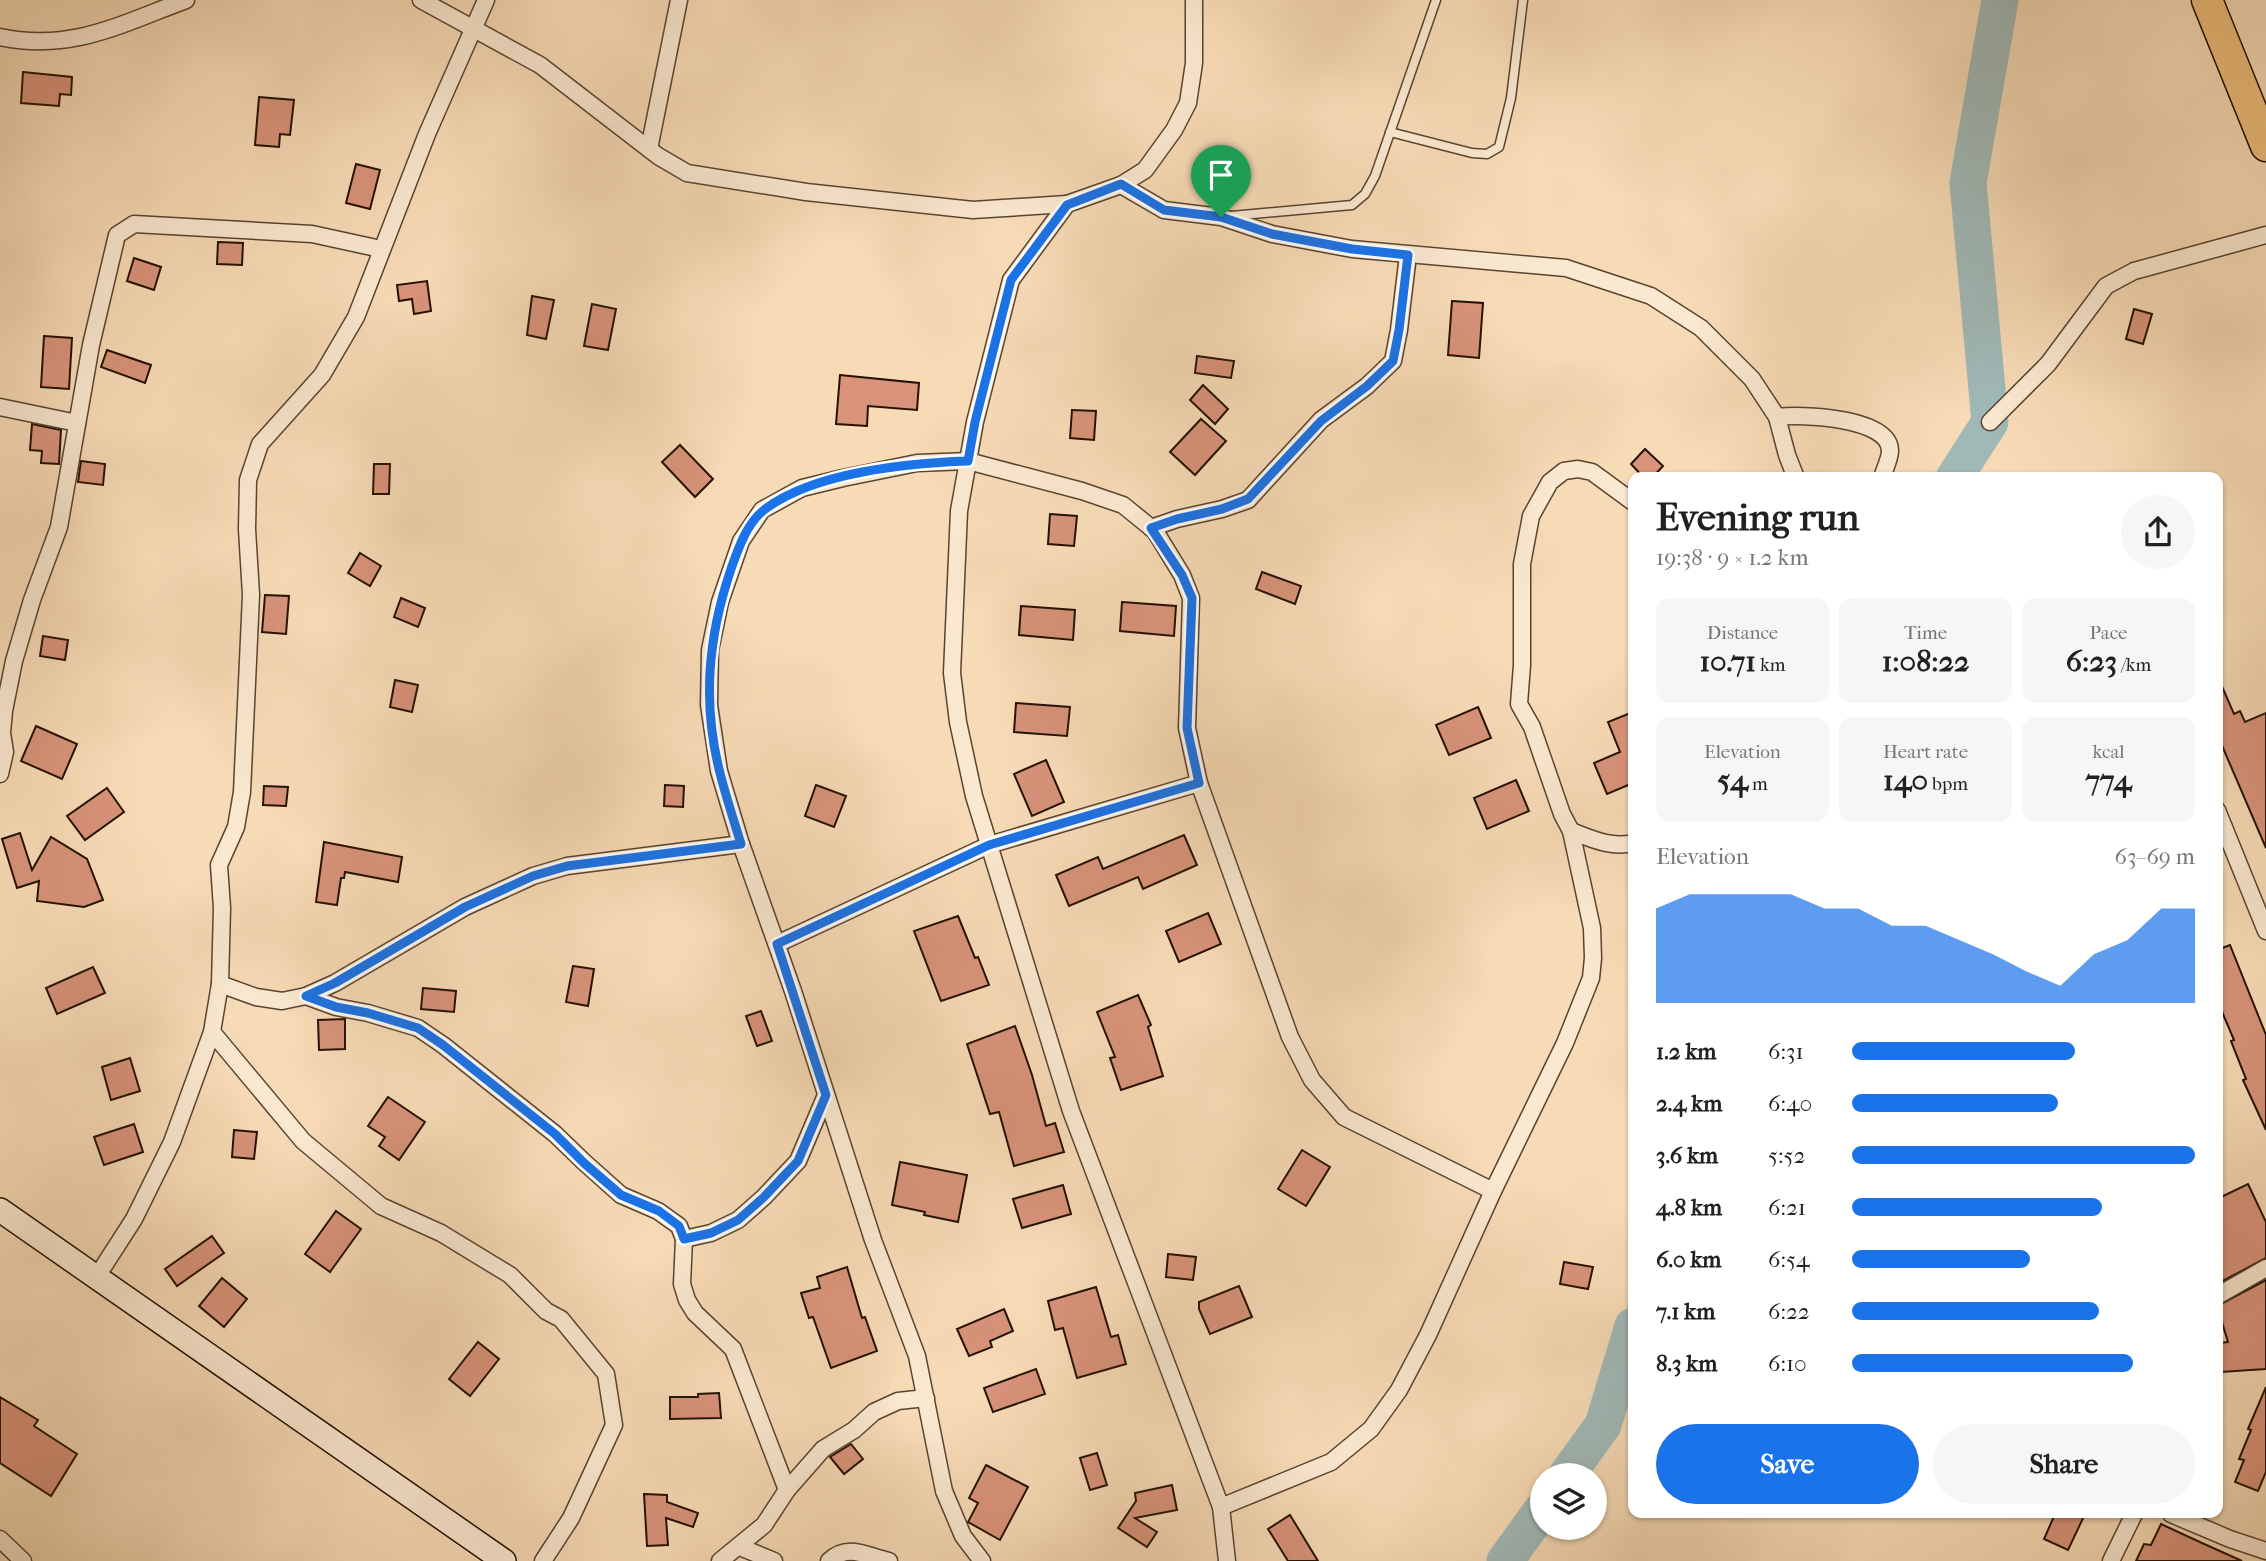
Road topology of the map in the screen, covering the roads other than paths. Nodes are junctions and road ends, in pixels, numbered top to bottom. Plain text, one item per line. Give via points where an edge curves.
1 (186, 0) edge
2 (421, 0) edge
3 (486, 0) edge
4 (679, 0) edge
5 (1194, 0) edge
6 (1436, 0) edge
7 (1523, 0) edge
8 (2207, 0) edge
9 (472, 27) junction
10 (0, 37) edge
11 (1390, 132) junction
12 (2266, 146) edge
13 (649, 149) junction
14 (1121, 184) junction
15 (1067, 205) junction
16 (1221, 217) junction
17 (2266, 234) edge
18 (381, 249) junction
19 (1408, 255) junction
20 (0, 407) edge
21 (1777, 417) junction
22 (1990, 422) dead end
23 (77, 423) junction
24 (968, 461) junction
25 (1794, 472) edge
26 (1883, 472) edge
27 (1628, 498) edge
28 (1151, 528) junction
29 (3, 751) edge
30 (0, 774) edge
31 (1199, 783) junction
32 (2223, 825) edge
33 (1571, 831) junction
34 (741, 844) junction
35 (1628, 844) edge
36 (989, 845) junction
37 (2266, 931) edge
38 (777, 944) junction
39 (220, 984) junction
40 (306, 996) junction
41 (212, 1032) junction
42 (826, 1095) junction
43 (1493, 1191) junction
44 (0, 1210) edge
45 (684, 1239) junction
46 (2266, 1268) edge
47 (96, 1278) junction
48 (2223, 1293) edge
49 (926, 1398) junction
50 (787, 1490) junction
51 (1221, 1507) junction
52 (2132, 1518) edge
53 (2180, 1518) edge
54 (0, 1539) edge
55 (740, 1547) junction
56 (2266, 1551) edge
57 (23, 1561) edge
58 (504, 1561) edge
59 (543, 1561) edge
60 (720, 1561) edge
61 (774, 1561) edge
62 (829, 1561) edge
63 (889, 1561) edge
64 (982, 1561) edge
65 (1227, 1561) edge
66 (2111, 1561) edge

1 - 10 street via 85,38 37,42
2 - 9 street
3 - 9 street
4 - 13 street
5 - 14 street via 1194,63 1188,103 1145,170
6 - 11 lane
7 - 11 lane via 1511,98 1499,148 1487,154 1472,153
8 - 12 highway
9 - 13 street via 540,65
9 - 18 street
11 - 16 lane via 1375,176 1352,205
13 - 15 street via 687,173 806,192 973,210
14 - 15 street
14 - 16 street via 1164,210
15 - 24 street via 1011,280
16 - 19 street via 1272,234
17 - 22 street via 2134,271 2106,286 2048,364
18 - 23 street via 312,234 134,224 117,235
18 - 39 street via 356,317 322,375 260,444 248,480 250,618 243,792 236,827 219,865
19 - 21 street via 1566,268 1651,296 1702,328 1752,379
19 - 28 street via 1393,361 1321,421 1248,499
20 - 23 street
21 - 25 street
21 - 26 street via 1841,419 1877,432 1888,442 1890,452
23 - 29 street via 59,527 14,661
24 - 28 street via 1123,505
24 - 34 street via 917,463 802,488 762,510 741,541 720,602 710,650 709,705 719,771
24 - 36 street via 959,510 951,673 974,796
27 - 33 street via 1592,472 1564,471 1550,482 1531,516 1522,564 1519,705 1532,727
28 - 31 street via 1192,598 1187,728
29 - 30 street
31 - 36 street
31 - 43 street via 1290,1037 1312,1080 1344,1117
32 - 37 street
33 - 35 street via 1605,844
33 - 43 street via 1592,928 1591,978 1550,1077
34 - 38 street
34 - 40 street via 590,863 533,876 465,907
36 - 38 street
36 - 51 street via 1072,1111
38 - 42 street
39 - 40 street via 282,1001
39 - 41 street
40 - 45 street via 418,1028 555,1134 621,1195 659,1211 679,1226
41 - 47 street via 172,1142 134,1219
41 - 59 street via 303,1141 381,1206 441,1233 510,1275 546,1311 561,1319 606,1374 614,1425 571,1518
42 - 45 street via 798,1161 764,1197 738,1220
42 - 49 street via 917,1356
43 - 51 street via 1399,1390 1371,1429 1331,1462
44 - 47 street
45 - 50 street via 681,1284 687,1300 733,1349
46 - 48 street
47 - 58 street
49 - 50 street via 898,1401 874,1412 823,1449
49 - 64 street via 944,1491 963,1536
50 - 55 street via 764,1525
51 - 65 street
52 - 66 street
53 - 56 street
54 - 57 street
55 - 60 street
55 - 61 street
62 - 63 street via 840,1551 850,1551

